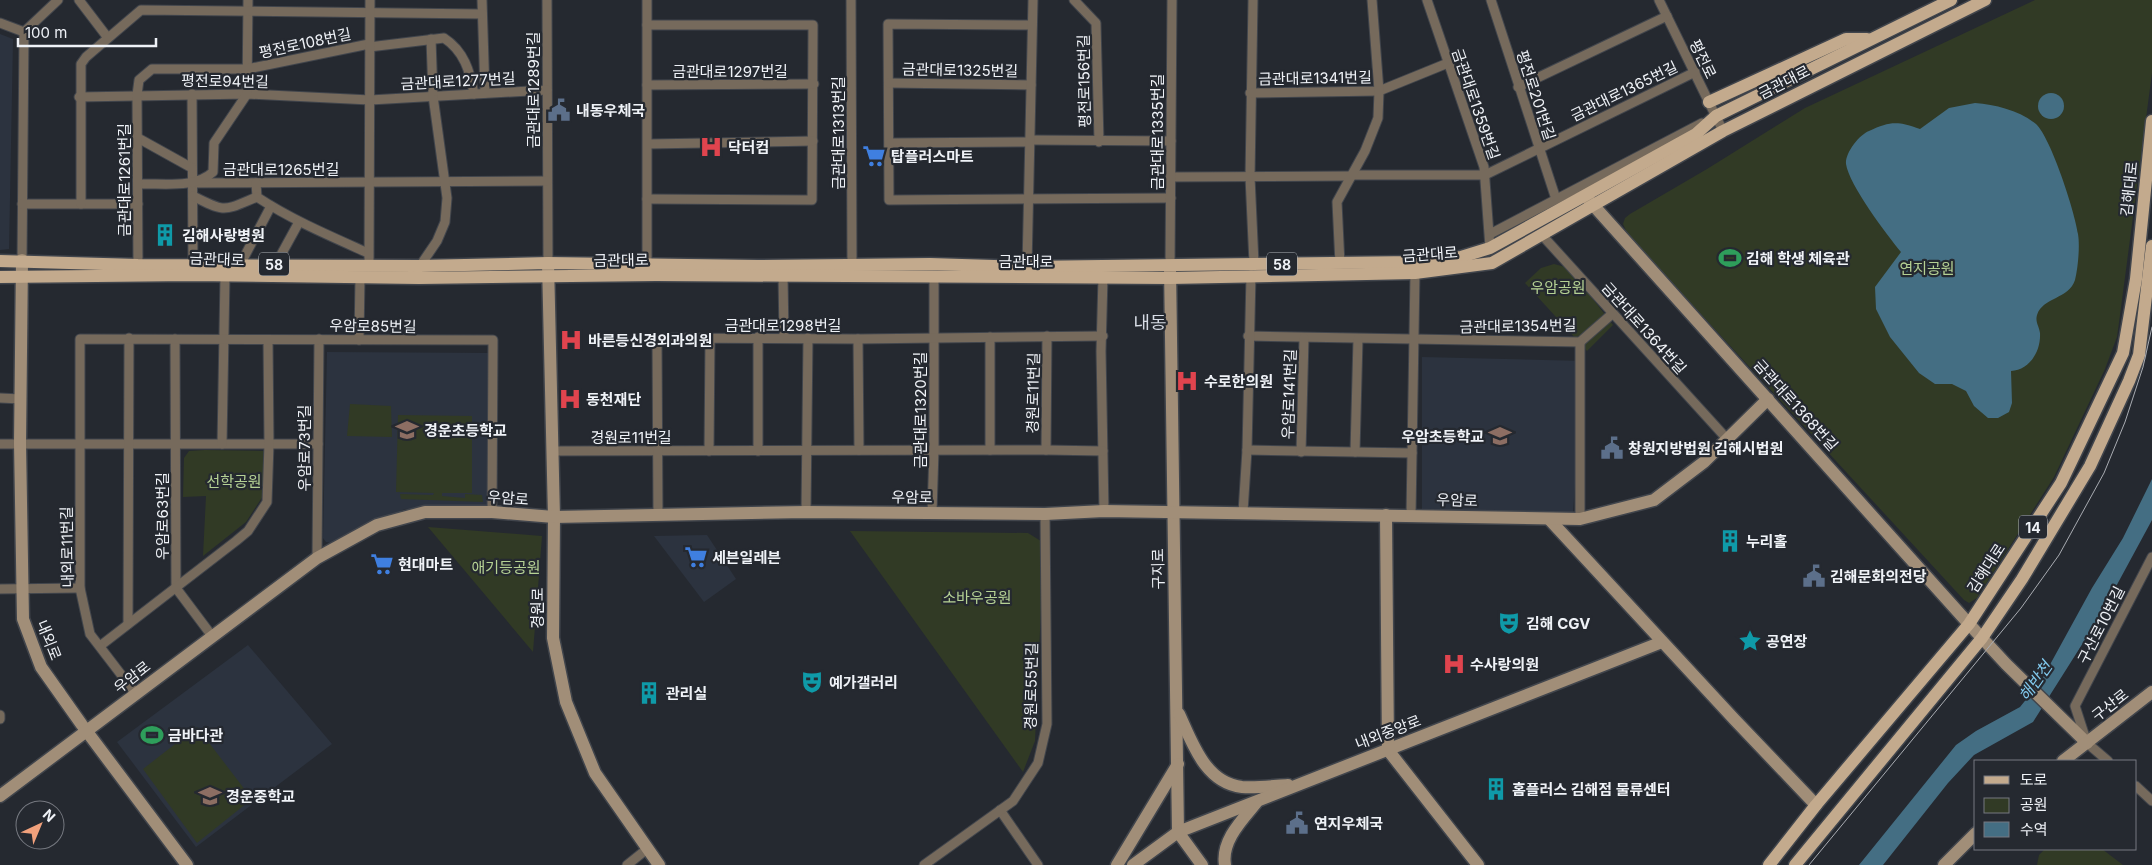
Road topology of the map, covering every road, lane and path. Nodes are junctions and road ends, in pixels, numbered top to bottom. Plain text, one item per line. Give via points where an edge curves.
1 (58, 0) edge
2 (79, 0) edge
3 (248, 0) edge
4 (370, 0) edge
5 (482, 0) edge
6 (547, 0) edge
7 (647, 0) edge
8 (851, 0) edge
9 (1033, 0) edge
10 (1074, 0) edge
11 (1172, 0) edge
12 (1253, 0) edge
13 (1372, 0) edge
14 (1427, 0) edge
15 (1490, 0) edge
16 (1659, 0) edge
17 (1951, 0) edge
18 (1985, 0) edge
19 (248, 11) junction
20 (370, 12) junction
21 (482, 14) junction
22 (1667, 16) junction
23 (0, 23) edge
24 (647, 25) junction
25 (1032, 25) junction
26 (24, 32) junction
27 (108, 38) junction
28 (1869, 39) junction
29 (431, 40) junction
30 (369, 46) junction
31 (1448, 63) junction
32 (247, 69) junction
33 (1694, 72) junction
34 (888, 83) junction
35 (814, 84) junction
36 (647, 85) junction
37 (1031, 85) junction
38 (1518, 87) junction
39 (547, 90) junction
40 (1379, 91) junction
41 (1250, 93) junction
42 (192, 94) junction
43 (247, 94) junction
44 (474, 94) junction
45 (485, 94) junction
46 (137, 96) junction
47 (433, 96) junction
48 (79, 97) junction
49 (370, 100) junction
50 (1709, 102) junction
51 (1716, 116) junction
52 (2152, 121) edge
53 (1723, 131) junction
54 (138, 138) junction
55 (813, 141) junction
56 (1030, 141) junction
57 (1171, 141) junction
58 (1099, 142) junction
59 (890, 143) junction
60 (648, 144) junction
61 (1539, 148) junction
62 (192, 168) junction
63 (1486, 175) junction
64 (1351, 176) junction
65 (1171, 177) junction
66 (1250, 177) junction
67 (443, 180) junction
68 (547, 181) junction
69 (370, 182) junction
70 (193, 183) junction
71 (256, 183) junction
72 (138, 184) junction
73 (1585, 195) junction
74 (192, 196) junction
75 (257, 196) junction
76 (1170, 198) junction
77 (647, 199) junction
78 (1027, 199) junction
79 (1556, 199) junction
80 (22, 204) junction
81 (81, 204) junction
82 (138, 204) junction
83 (1594, 205) junction
84 (271, 206) junction
85 (299, 222) junction
86 (1490, 234) junction
87 (1541, 234) junction
88 (2152, 246) edge
89 (1490, 248) junction
90 (368, 259) junction
91 (22, 260) junction
92 (0, 261) edge
93 (548, 263) junction
94 (193, 264) junction
95 (276, 264) junction
96 (647, 264) junction
97 (1340, 264) junction
98 (138, 265) junction
99 (240, 265) junction
100 (420, 266) junction
101 (852, 266) junction
102 (1027, 267) junction
103 (1252, 269) junction
104 (1170, 271) junction
105 (1415, 273) junction
106 (22, 276) junction
107 (225, 276) junction
108 (783, 276) junction
109 (0, 277) edge
110 (360, 277) junction
111 (1103, 277) junction
112 (548, 278) junction
113 (934, 278) junction
114 (1612, 314) junction
115 (1047, 336) junction
116 (1103, 336) junction
117 (1248, 336) junction
118 (758, 337) junction
119 (784, 337) junction
120 (933, 337) junction
121 (990, 337) junction
122 (129, 338) junction
123 (224, 338) junction
124 (710, 338) junction
125 (808, 338) junction
126 (1304, 338) junction
127 (80, 339) joint
128 (175, 339) junction
129 (319, 339) junction
130 (858, 339) junction
131 (1358, 339) junction
132 (268, 340) junction
133 (359, 340) junction
134 (1415, 340) junction
135 (1580, 342) junction
136 (0, 398) edge
137 (21, 399) junction
138 (1768, 399) junction
139 (1728, 440) junction
140 (20, 443) junction
141 (79, 443) junction
142 (0, 444) edge
143 (129, 444) junction
144 (176, 444) junction
145 (222, 444) junction
146 (270, 444) junction
147 (318, 444) junction
148 (859, 450) junction
149 (934, 450) junction
150 (990, 450) junction
151 (1046, 450) junction
152 (1247, 450) junction
153 (552, 451) junction
154 (657, 451) junction
155 (709, 451) junction
156 (758, 451) junction
157 (1102, 451) junction
158 (808, 452) junction
159 (1301, 452) junction
160 (1355, 452) junction
161 (1412, 453) junction
162 (492, 512) junction
163 (806, 512) junction
164 (1104, 512) junction
165 (1173, 512) junction
166 (1243, 512) junction
167 (932, 513) junction
168 (1045, 514) junction
169 (658, 515) junction
170 (1386, 515) junction
171 (1411, 515) junction
172 (554, 517) junction
173 (1549, 519) junction
174 (1580, 519) junction
175 (2152, 557) edge
176 (317, 558) junction
177 (80, 588) junction
178 (176, 588) junction
179 (0, 589) edge
180 (22, 590) junction
181 (128, 624) junction
182 (1969, 624) junction
183 (212, 636) junction
184 (1982, 638) junction
185 (1662, 642) junction
186 (100, 646) junction
187 (2152, 692) edge
188 (136, 694) junction
189 (1178, 711) junction
190 (88, 731) junction
191 (2087, 743) junction
192 (1388, 750) junction
193 (2064, 760) edge
194 (2107, 760) edge
195 (1178, 764) junction
196 (1298, 785) junction
197 (2137, 787) edge
198 (0, 796) edge
199 (1257, 801) junction
200 (2152, 801) edge
201 (1816, 805) junction
202 (1000, 810) junction
203 (1178, 832) junction
204 (1974, 835) edge
205 (647, 849) junction
206 (187, 865) edge
207 (627, 865) edge
208 (659, 865) edge
209 (924, 865) edge
210 (1038, 865) edge
211 (1117, 865) edge
212 (1133, 865) edge
213 (1202, 865) edge
214 (1225, 865) edge
215 (1478, 865) edge
216 (1769, 865) edge
217 (1794, 865) edge
218 (1944, 865) edge

1 - 26 street
2 - 27 street
3 - 19 street, 평전로108번길
4 - 20 street
5 - 21 street
6 - 39 street, 금관대로1289번길
7 - 24 street
8 - 101 street, 금관대로1313번길
9 - 25 street, 금관대로1325번길
10 - 58 street, 평전로156번길 via 1096,23
11 - 57 street, 금관대로1335번길
12 - 41 street, 금관대로1341번길
13 - 40 street
14 - 31 street, 금관대로1359번길
15 - 38 street, 평전로201번길
16 - 22 street, 평전로
17 - 28 main road, 금관대로 / 58
18 - 53 main road, 금관대로
19 - 20 street, 평전로108번길
19 - 27 street via 140,10
19 - 32 street, 평전로108번길
20 - 21 street
20 - 30 street
21 - 45 street
22 - 33 street, 평전로
22 - 38 street
23 - 26 street
24 - 35 street, 금관대로1313번길 via 813,25
24 - 36 street
25 - 34 street via 888,24
25 - 37 street, 금관대로1325번길
26 - 80 street
27 - 48 street via 83,60
28 - 50 main road via 1846,39
28 - 51 main road, 금관대로 / 58
29 - 30 street, 평전로108번길
29 - 44 street, 평전로108번길 via 444,38 456,46 470,71
29 - 47 street
30 - 32 street, 평전로108번길
30 - 49 street
31 - 40 street
31 - 63 street, 금관대로1359번길
32 - 43 street, 평전로108번길
32 - 46 street, 평전로108번길 via 152,69 139,80
33 - 50 street, 평전로
33 - 61 street, 금관대로1365번길
34 - 37 street, 금관대로1325번길
34 - 59 street
35 - 36 street, 금관대로1297번길
35 - 55 street, 금관대로1313번길
36 - 60 street
37 - 56 street, 금관대로1325번길
38 - 61 street, 평전로201번길
39 - 45 street, 금관대로1277번길
39 - 68 street, 금관대로1289번길
40 - 41 street, 금관대로1341번길
40 - 64 street via 1378,118
41 - 66 street, 금관대로1341번길
42 - 43 street, 평전로94번길
42 - 46 street, 평전로94번길
42 - 62 street
43 - 49 street, 평전로94번길
43 - 70 street via 214,143 213,172
44 - 45 street, 금관대로1277번길
44 - 47 street, 금관대로1277번길
46 - 48 street, 평전로94번길
46 - 54 street, 금관대로1261번길
47 - 49 street, 금관대로1277번길
47 - 67 street
48 - 81 street
49 - 69 street
50 - 51 street, 평전로
51 - 53 street, 평전로
51 - 73 main road, 금관대로 / 58 via 1696,134
51 - 79 street
52 - 182 main road, 김해대로 / 14 via 2136,279 2123,353 2061,483
53 - 83 main road, 금관대로
54 - 62 street
54 - 72 street, 금관대로1261번길
55 - 60 street
55 - 77 street, 금관대로1313번길 via 812,200
56 - 58 street
56 - 59 street
56 - 78 street, 금관대로1325번길
57 - 58 street
57 - 65 street, 금관대로1335번길
59 - 78 street via 889,200
60 - 77 street
61 - 63 street, 금관대로1365번길
61 - 79 street, 평전로201번길
62 - 70 street
63 - 64 street
63 - 86 street, 금관대로1359번길
64 - 66 street
64 - 97 street via 1337,202
65 - 66 street
65 - 76 street, 금관대로1335번길
66 - 103 street, 금관대로1341번길
67 - 68 street
67 - 69 street, 금관대로1265번길
67 - 100 street via 447,198 445,222
68 - 93 street, 금관대로1289번길
69 - 71 street, 금관대로1265번길
69 - 90 street
70 - 71 street, 금관대로1265번길
70 - 72 street, 금관대로1265번길
70 - 74 street
71 - 75 street
72 - 82 street, 금관대로1261번길
73 - 83 street, 금관대로1368번길
73 - 89 main road, 금관대로 / 58
74 - 75 street via 219,209 232,209
74 - 94 street
75 - 84 street
76 - 78 street
76 - 104 street, 금관대로1335번길
77 - 96 street
78 - 102 street, 금관대로1325번길
79 - 86 street
80 - 81 street
80 - 91 street
81 - 82 street
82 - 98 street, 금관대로1261번길
83 - 87 main road, 금관대로
83 - 138 street, 금관대로1368번길
84 - 85 street
84 - 99 street
85 - 90 street
85 - 95 street
86 - 89 street, 금관대로1359번길
87 - 105 main road, 금관대로 via 1492,264
87 - 114 street, 금관대로1364번길
88 - 184 main road via 2139,355 2129,382 2090,466 2022,579
89 - 97 main road, 금관대로 / 58 via 1452,258
90 - 95 main road, 금관대로 / 58
90 - 100 main road, 금관대로 / 58
91 - 92 main road, 금관대로 / 58
91 - 98 main road, 금관대로 / 58
91 - 106 street, 내외로
93 - 96 main road, 금관대로 / 58
93 - 100 main road, 금관대로 / 58
93 - 112 street, 경원로
94 - 98 main road, 금관대로 / 58
94 - 99 main road, 금관대로 / 58
95 - 99 main road, 금관대로 / 58
96 - 101 main road, 금관대로 / 58
97 - 103 main road, 금관대로 / 58
101 - 102 main road, 금관대로 / 58
102 - 104 main road, 금관대로 / 58
103 - 104 main road, 금관대로 / 58
103 - 105 main road, 금관대로
103 - 117 street, 금관대로1341번길
104 - 111 main road, 금관대로
104 - 165 street, 구지로
105 - 134 street
106 - 107 main road, 금관대로 / 58
106 - 109 main road, 금관대로 / 58
106 - 137 street, 내외로
107 - 110 main road, 금관대로 / 58
107 - 123 street
108 - 112 main road, 금관대로
108 - 113 main road, 금관대로
108 - 119 street
110 - 112 main road, 금관대로 / 58
110 - 133 street
111 - 113 main road, 금관대로
111 - 116 street
112 - 153 street, 경원로
113 - 120 street, 금관대로1320번길
114 - 135 street, 금관대로1354번길
114 - 139 street, 금관대로1364번길
115 - 116 street, 금관대로1320번길
115 - 121 street, 금관대로1320번길
115 - 151 street, 경원로11번길
116 - 157 street
117 - 126 street, 우암로141번길
117 - 152 street
118 - 119 street, 금관대로1298번길
118 - 124 street, 금관대로1298번길
118 - 156 street
119 - 125 street, 금관대로1298번길
120 - 121 street, 금관대로1320번길
120 - 130 street, 금관대로1298번길
120 - 149 street, 금관대로1320번길
121 - 150 street
122 - 127 street, 우암로85번길
122 - 128 street, 우암로85번길
122 - 143 street
123 - 128 street, 우암로85번길
123 - 132 street, 우암로85번길
123 - 145 street
124 - 154 street, 금관대로1298번길 via 657,340
124 - 155 street
125 - 130 street, 금관대로1298번길
125 - 158 street
126 - 131 street, 우암로141번길
126 - 159 street, 우암로141번길
127 - 141 street, 내외로11번길
128 - 144 street
129 - 132 street, 우암로85번길
129 - 133 street, 우암로85번길
129 - 147 street, 우암로73번길
130 - 148 street
131 - 134 street, 우암로141번길
131 - 160 street
132 - 146 street
133 - 162 street, 우암로85번길 via 493,340
134 - 135 street, 금관대로1354번길
134 - 161 street
135 - 174 street
136 - 137 street
137 - 140 street, 내외로
138 - 139 street, 우암로
138 - 182 street, 금관대로1368번길
139 - 174 street, 우암로 via 1654,500
140 - 141 street
140 - 142 street
140 - 180 street, 내외로
141 - 143 street
141 - 177 street, 내외로11번길
143 - 144 street
143 - 181 street
144 - 145 street
144 - 178 street, 우암로63번길
145 - 146 street
146 - 147 street
146 - 178 street via 267,502 248,531
147 - 176 street, 우암로73번길
148 - 149 street, 경원로11번길
148 - 158 street, 경원로11번길
149 - 150 street, 경원로11번길
149 - 167 street, 금관대로1320번길
150 - 151 street, 경원로11번길
151 - 157 street, 경원로11번길
152 - 159 street, 우암로141번길
152 - 166 street
153 - 154 street, 경원로11번길
153 - 172 street, 경원로
154 - 155 street, 경원로11번길
154 - 169 street, 금관대로1298번길
155 - 156 street, 경원로11번길
156 - 158 street, 경원로11번길
157 - 164 street
158 - 163 street
159 - 160 street, 우암로141번길
160 - 161 street, 우암로141번길
161 - 171 street
162 - 172 street, 우암로
162 - 176 street, 우암로 via 425,512 377,525
163 - 167 street, 우암로
163 - 169 street, 우암로
164 - 165 street, 우암로
164 - 168 street, 우암로
165 - 166 street, 우암로
165 - 189 street, 구지로
166 - 170 street, 우암로
167 - 168 street, 우암로
168 - 202 street, 경원로55번길 via 1047,724 1038,763 1013,801
169 - 172 street, 우암로
170 - 171 street, 우암로
170 - 192 street
171 - 173 street, 우암로
172 - 205 street, 경원로 via 553,638 566,702 594,773
173 - 174 street, 우암로
173 - 185 street
175 - 191 street, 구산로10번길 via 2075,706
176 - 183 street, 우암로
177 - 180 street
177 - 186 street, 내외로11번길 via 90,634
178 - 181 street
178 - 183 street
179 - 180 street
180 - 190 street, 내외로 via 23,619 41,667
181 - 186 street
182 - 184 street, 금관대로1368번길
182 - 201 main road, 김해대로 / 14
183 - 188 street, 우암로
184 - 191 street, 금관대로1368번길
184 - 217 main road
185 - 192 street, 내외중앙로
185 - 201 street
186 - 188 street, 내외로11번길
187 - 191 street, 구산로
188 - 190 street, 우암로
189 - 195 street, 구지로
189 - 196 street via 1202,762 1220,778 1241,787
190 - 198 street, 우암로
190 - 206 street, 내외로
191 - 193 street, 구산로
191 - 194 street
192 - 196 street, 내외중앙로
192 - 215 street
195 - 203 street, 구지로
195 - 211 street
196 - 199 street, 내외중앙로
197 - 200 street
199 - 203 street, 내외중앙로
199 - 214 street via 1235,828 1228,842
201 - 216 main road, 김해대로 / 14
202 - 209 street, 경원로55번길
202 - 210 street
203 - 212 street, 내외중앙로
203 - 213 street
204 - 218 street
205 - 207 street
205 - 208 street, 경원로

